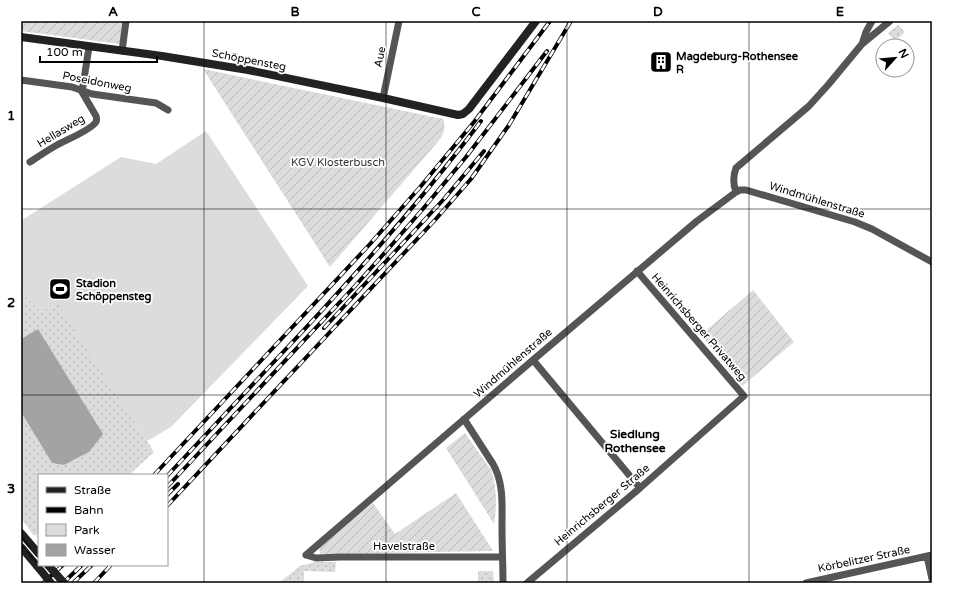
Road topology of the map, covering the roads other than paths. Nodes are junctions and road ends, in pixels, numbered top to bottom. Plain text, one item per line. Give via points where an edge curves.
1 (126, 21) edge
2 (399, 21) edge
3 (536, 21) edge
4 (872, 21) edge
5 (890, 21) edge
6 (21, 37) edge
7 (862, 44) junction
8 (89, 47) junction
9 (122, 51) junction
10 (21, 80) edge
11 (82, 92) junction
12 (383, 98) junction
13 (168, 110) dead end
14 (30, 162) dead end
15 (736, 192) junction
16 (932, 262) edge
17 (637, 272) junction
18 (533, 360) junction
19 (744, 396) joint
20 (464, 419) junction
21 (640, 488) junction
22 (21, 533) edge
23 (21, 547) edge
24 (38, 553) edge
25 (306, 555) joint
26 (929, 556) edge
27 (502, 557) junction
28 (49, 566) edge
29 (932, 579) edge
30 (51, 583) edge
31 (64, 583) edge
32 (503, 583) edge
33 (527, 583) edge
34 (806, 583) edge

1 - 9 street
2 - 12 street, Aue
3 - 12 street, Schöppensteg via 463,114 456,115
4 - 7 street
5 - 7 street
6 - 8 street, Schöppensteg
7 - 15 street via 814,101 736,168 733,178
8 - 9 street, Schöppensteg
8 - 11 street
9 - 12 street, Schöppensteg via 248,70
10 - 11 street, Poseidonweg via 72,87
11 - 13 street, Poseidonweg via 156,104
11 - 14 street, Hellasweg via 96,116 96,122
15 - 16 street, Windmühlenstraße via 746,190 855,222
15 - 17 street, Windmühlenstraße
17 - 18 street, Windmühlenstraße
17 - 19 street, Heinrichsberger Privatweg
18 - 20 street, Windmühlenstraße
18 - 21 street
19 - 21 street, Heinrichsberger Straße
20 - 25 street, Windmühlenstraße
20 - 27 street via 499,476
21 - 33 street, Heinrichsberger Straße
22 - 24 street
23 - 30 street, bridge
25 - 27 street, Havelstraße via 316,558
26 - 29 street, Körbelitzer Straße
26 - 34 street, Körbelitzer Straße
27 - 32 street
28 - 31 street, bridge

